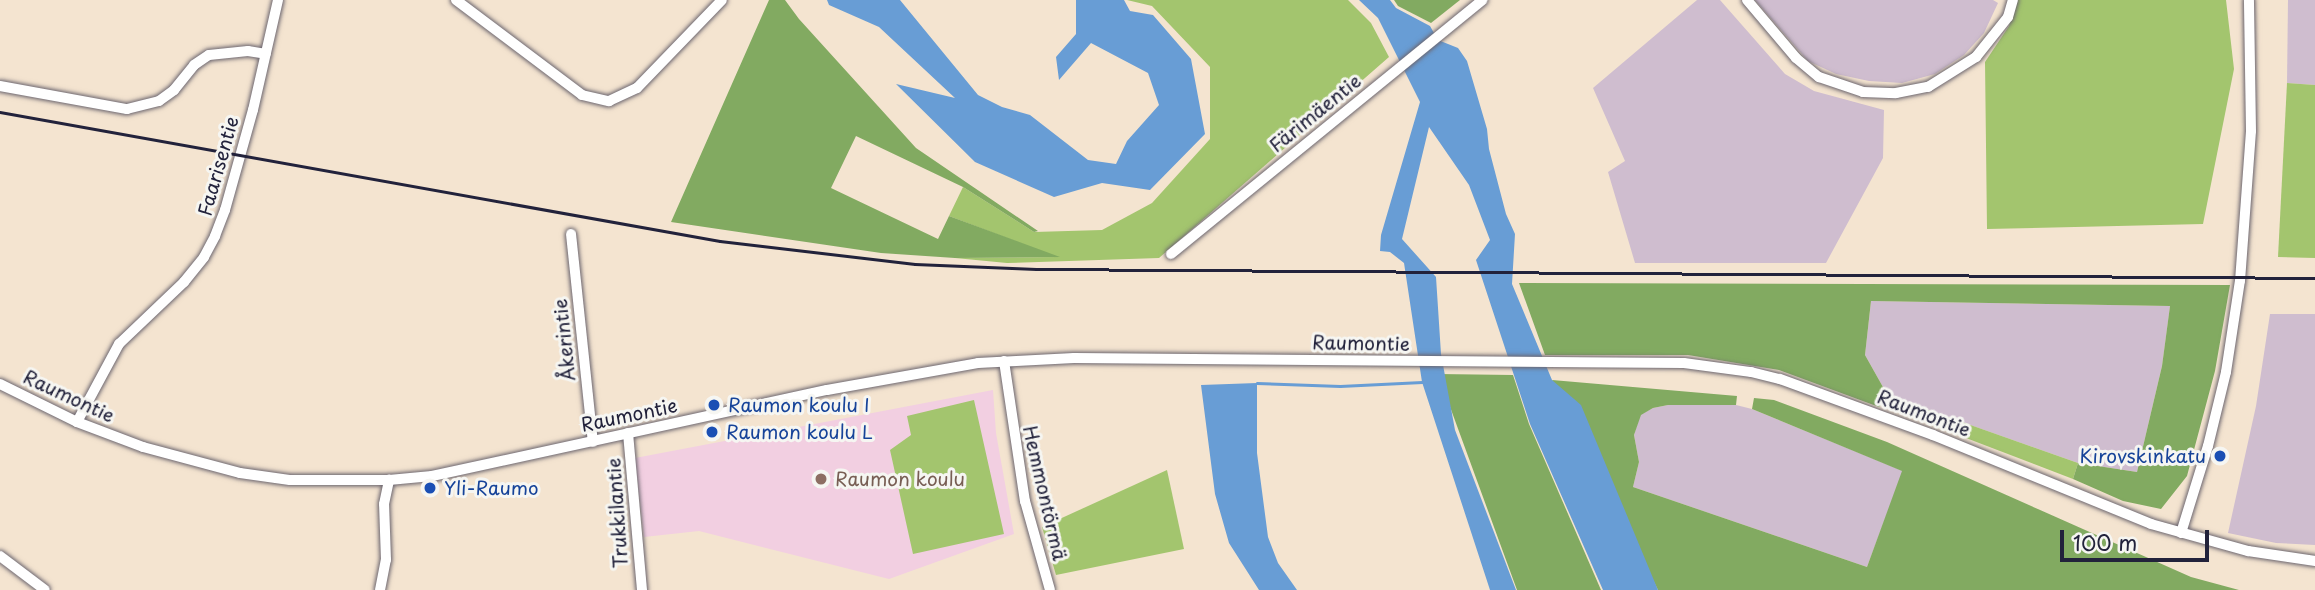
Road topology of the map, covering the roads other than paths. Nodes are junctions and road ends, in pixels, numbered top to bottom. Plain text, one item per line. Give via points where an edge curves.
1 (278, 0) edge
2 (456, 0) edge
3 (722, 0) edge
4 (1482, 0) edge
5 (1747, 0) edge
6 (2012, 0) edge
7 (2249, 0) edge
8 (266, 54) junction
9 (0, 86) edge
10 (571, 234) dead end
11 (1171, 254) dead end
12 (1004, 361) junction
13 (0, 384) edge
14 (76, 422) junction
15 (628, 433) junction
16 (593, 442) junction
17 (389, 480) junction
18 (2181, 533) junction
19 (0, 556) edge
20 (2315, 561) edge
21 (638, 564) junction
22 (45, 590) edge
23 (380, 590) edge
24 (634, 590) edge
25 (642, 590) edge
26 (1050, 590) edge

1 - 8 street, Faarisentie
2 - 3 street via 582,95 609,101 637,89
4 - 11 street, Färimäentie
5 - 6 street via 1796,58 1819,77 1863,92 1896,93 1928,87 1976,57 2008,17
7 - 18 street via 2251,131 2240,281 2227,372
8 - 9 street via 209,55 159,101 127,109
8 - 14 street, Faarisentie via 215,236 184,282 119,344
10 - 16 street, Åkerintie
12 - 15 street, Raumontie via 827,390
12 - 18 street, Raumontie via 1684,363 1751,372 1898,421
12 - 26 street, Hemmontörmä via 1025,501
13 - 14 street, Raumontie
14 - 17 street, Raumontie via 143,447 240,473 290,480
15 - 16 street, Raumontie
15 - 21 street, Trukkilantie
16 - 17 street, Raumontie
17 - 23 street via 384,504 386,561
18 - 20 street via 2249,551
19 - 22 street
21 - 24 street
21 - 25 street, Trukkilantie

